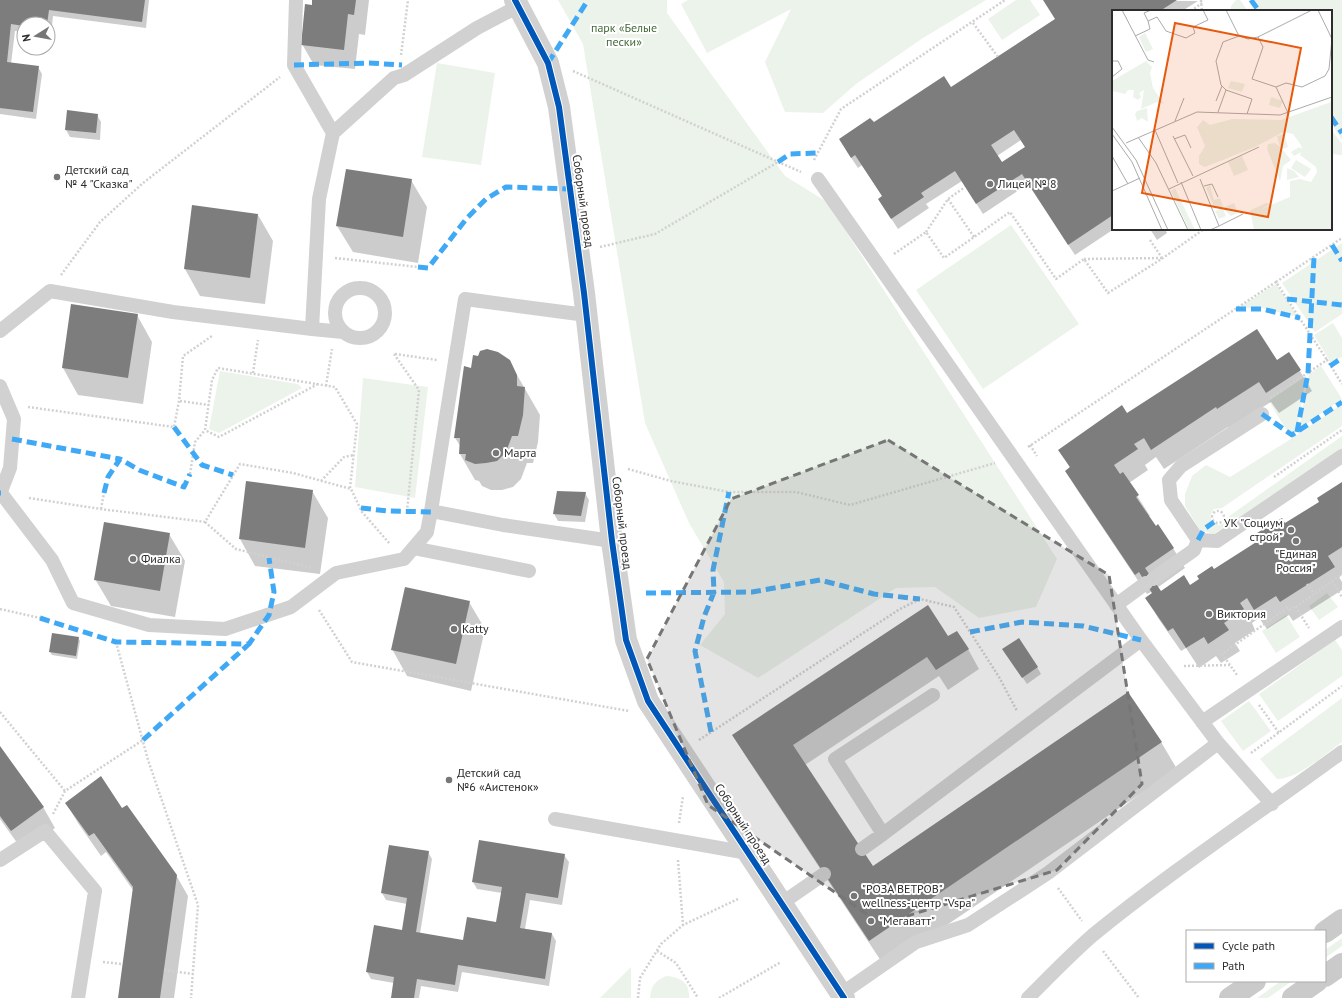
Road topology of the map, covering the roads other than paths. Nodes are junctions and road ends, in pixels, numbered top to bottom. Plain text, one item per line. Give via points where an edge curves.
1 (296, 0) edge
2 (517, 3) edge
3 (333, 133) junction
4 (812, 177) road end
5 (586, 315) junction
6 (312, 330) junction
7 (0, 331) edge
8 (344, 332) dead end
9 (0, 386) edge
10 (1262, 414) dead end
11 (1342, 456) edge
12 (1, 494) edge
13 (431, 511) junction
14 (1198, 540) junction
15 (612, 541) junction
16 (408, 554) junction
17 (529, 571) dead end
18 (1116, 605) junction
19 (1342, 628) edge
20 (1140, 640) junction
21 (933, 695) dead end
22 (1202, 722) junction
23 (1218, 743) junction
24 (1342, 752) edge
25 (1272, 804) junction
26 (555, 819) dead end
27 (883, 834) junction
28 (862, 849) dead end
29 (748, 853) junction
30 (0, 860) edge
31 (824, 874) dead end
32 (782, 903) junction
33 (1342, 920) edge
34 (1326, 931) edge
35 (1342, 964) edge
36 (1326, 975) edge
37 (1254, 982) edge
38 (1316, 982) edge
39 (843, 996) edge
40 (78, 998) edge
41 (1028, 998) edge
42 (1230, 998) edge
43 (1293, 998) edge

1 - 3 lane via 294,65
2 - 3 lane via 404,75 394,78
2 - 5 street, Соборный проезд via 548,63 559,107
3 - 6 lane via 319,199
4 - 18 lane
5 - 13 lane via 465,299
5 - 15 street, Соборный проезд
6 - 7 lane via 173,312 50,291
6 - 8 lane
9 - 12 lane via 14,420 10,468
10 - 14 lane via 1181,466 1169,480 1172,500
11 - 14 lane via 1217,541
12 - 16 lane via 52,560 73,603 149,625 225,629 291,608 336,573
13 - 15 lane
13 - 16 lane via 427,532
14 - 18 lane via 1194,550
15 - 29 street, Соборный проезд via 626,640 648,701
16 - 17 lane
18 - 20 lane
19 - 22 lane via 1251,695
20 - 22 lane
20 - 27 lane
21 - 27 lane via 836,759
22 - 23 lane
23 - 25 lane
23 - 39 lane via 1041,878 968,925 916,942
24 - 25 lane
25 - 41 lane via 1179,868 1092,936
26 - 29 lane
27 - 28 lane
29 - 32 street, Соборный проезд
30 - 40 lane via 45,831 95,891
31 - 32 lane
32 - 39 street, Соборный проезд
33 - 34 main road
35 - 36 main road
37 - 42 main road
38 - 43 main road

